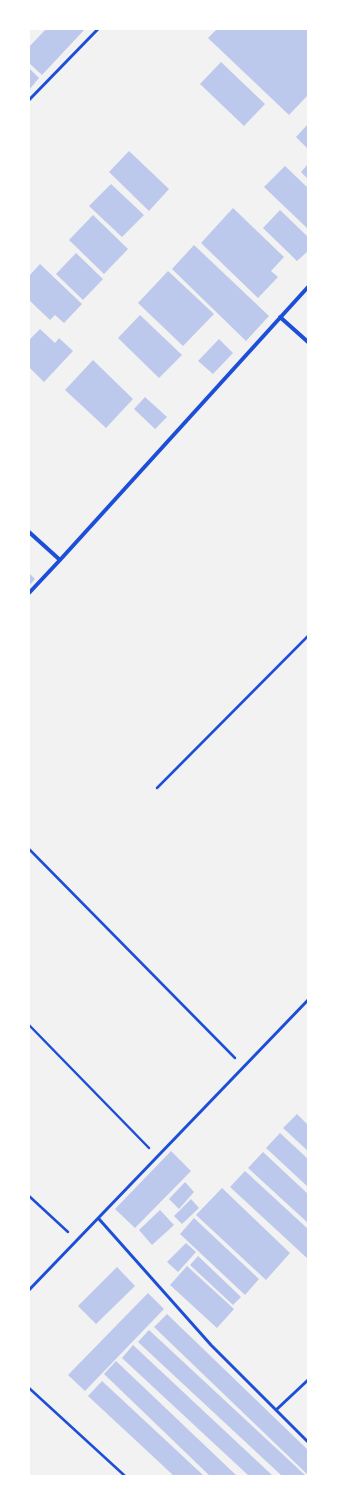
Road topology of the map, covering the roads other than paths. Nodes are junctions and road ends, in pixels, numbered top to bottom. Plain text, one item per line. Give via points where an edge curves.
1 (98, 29) edge
2 (29, 100) edge
3 (308, 287) edge
4 (280, 317) junction
5 (308, 342) edge
6 (29, 532) edge
7 (60, 560) junction
8 (29, 593) edge
9 (308, 1000) edge
10 (99, 1219) junction
11 (29, 1290) edge
12 (308, 1380) edge
13 (276, 1410) junction
14 (308, 1442) edge

1 - 2 lane
3 - 4 street
4 - 5 street
4 - 7 street
6 - 7 street
7 - 8 street
9 - 10 lane
10 - 11 lane
10 - 13 lane via 210,1345
12 - 13 lane
13 - 14 lane

